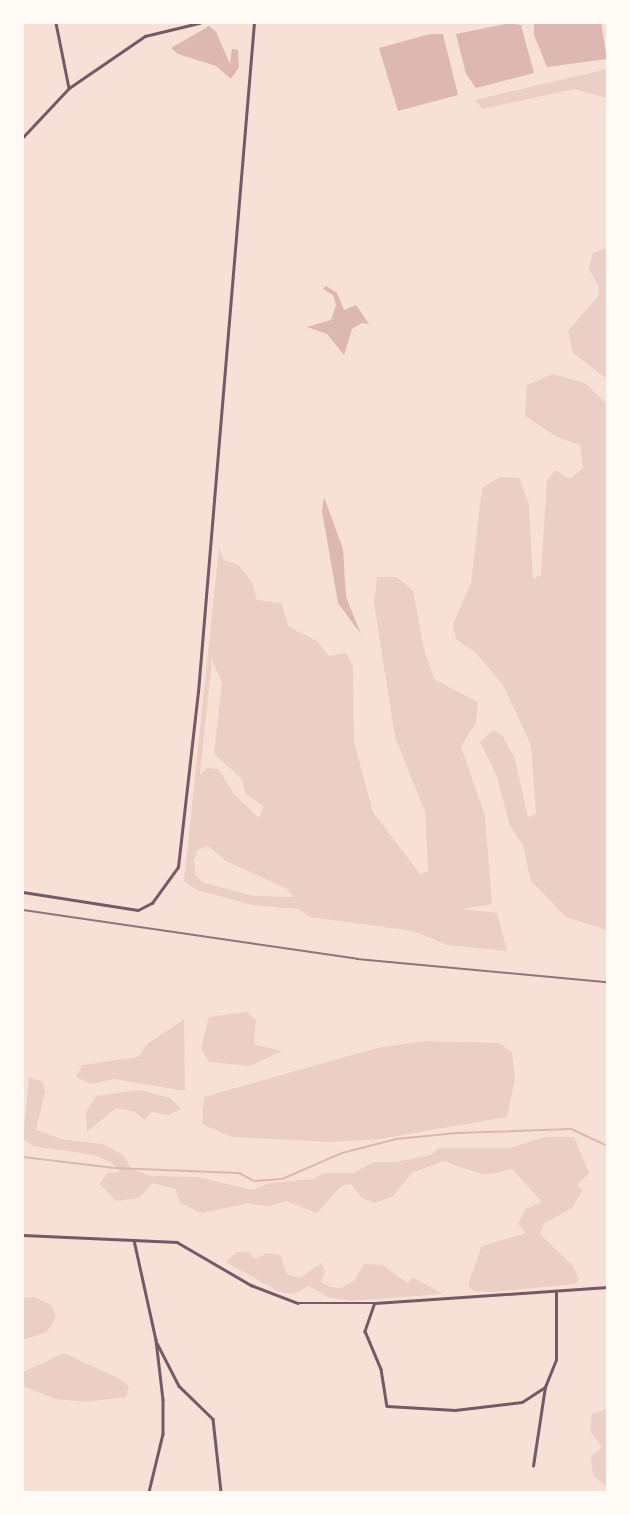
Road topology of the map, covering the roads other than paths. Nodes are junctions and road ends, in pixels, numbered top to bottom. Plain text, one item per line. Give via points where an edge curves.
1 (56, 23) edge
2 (199, 23) edge
3 (254, 23) edge
4 (69, 88) junction
5 (23, 136) edge
6 (23, 892) edge
7 (23, 1235) edge
8 (134, 1240) junction
9 (607, 1287) edge
10 (556, 1292) junction
11 (375, 1303) junction
12 (156, 1340) junction
13 (545, 1387) junction
14 (533, 1466) dead end
15 (149, 1492) edge
16 (221, 1492) edge

1 - 4 street
2 - 4 street via 145,36
3 - 6 street via 198,692 178,867 152,903 138,910
4 - 5 street
7 - 8 street
8 - 11 street via 192,1247 251,1285 298,1303
8 - 12 street
9 - 10 street
10 - 11 street
10 - 13 street via 556,1360
11 - 13 street via 365,1331 381,1369 387,1406 455,1410 522,1402
12 - 15 street via 163,1434
12 - 16 street via 179,1386 213,1419
13 - 14 street

